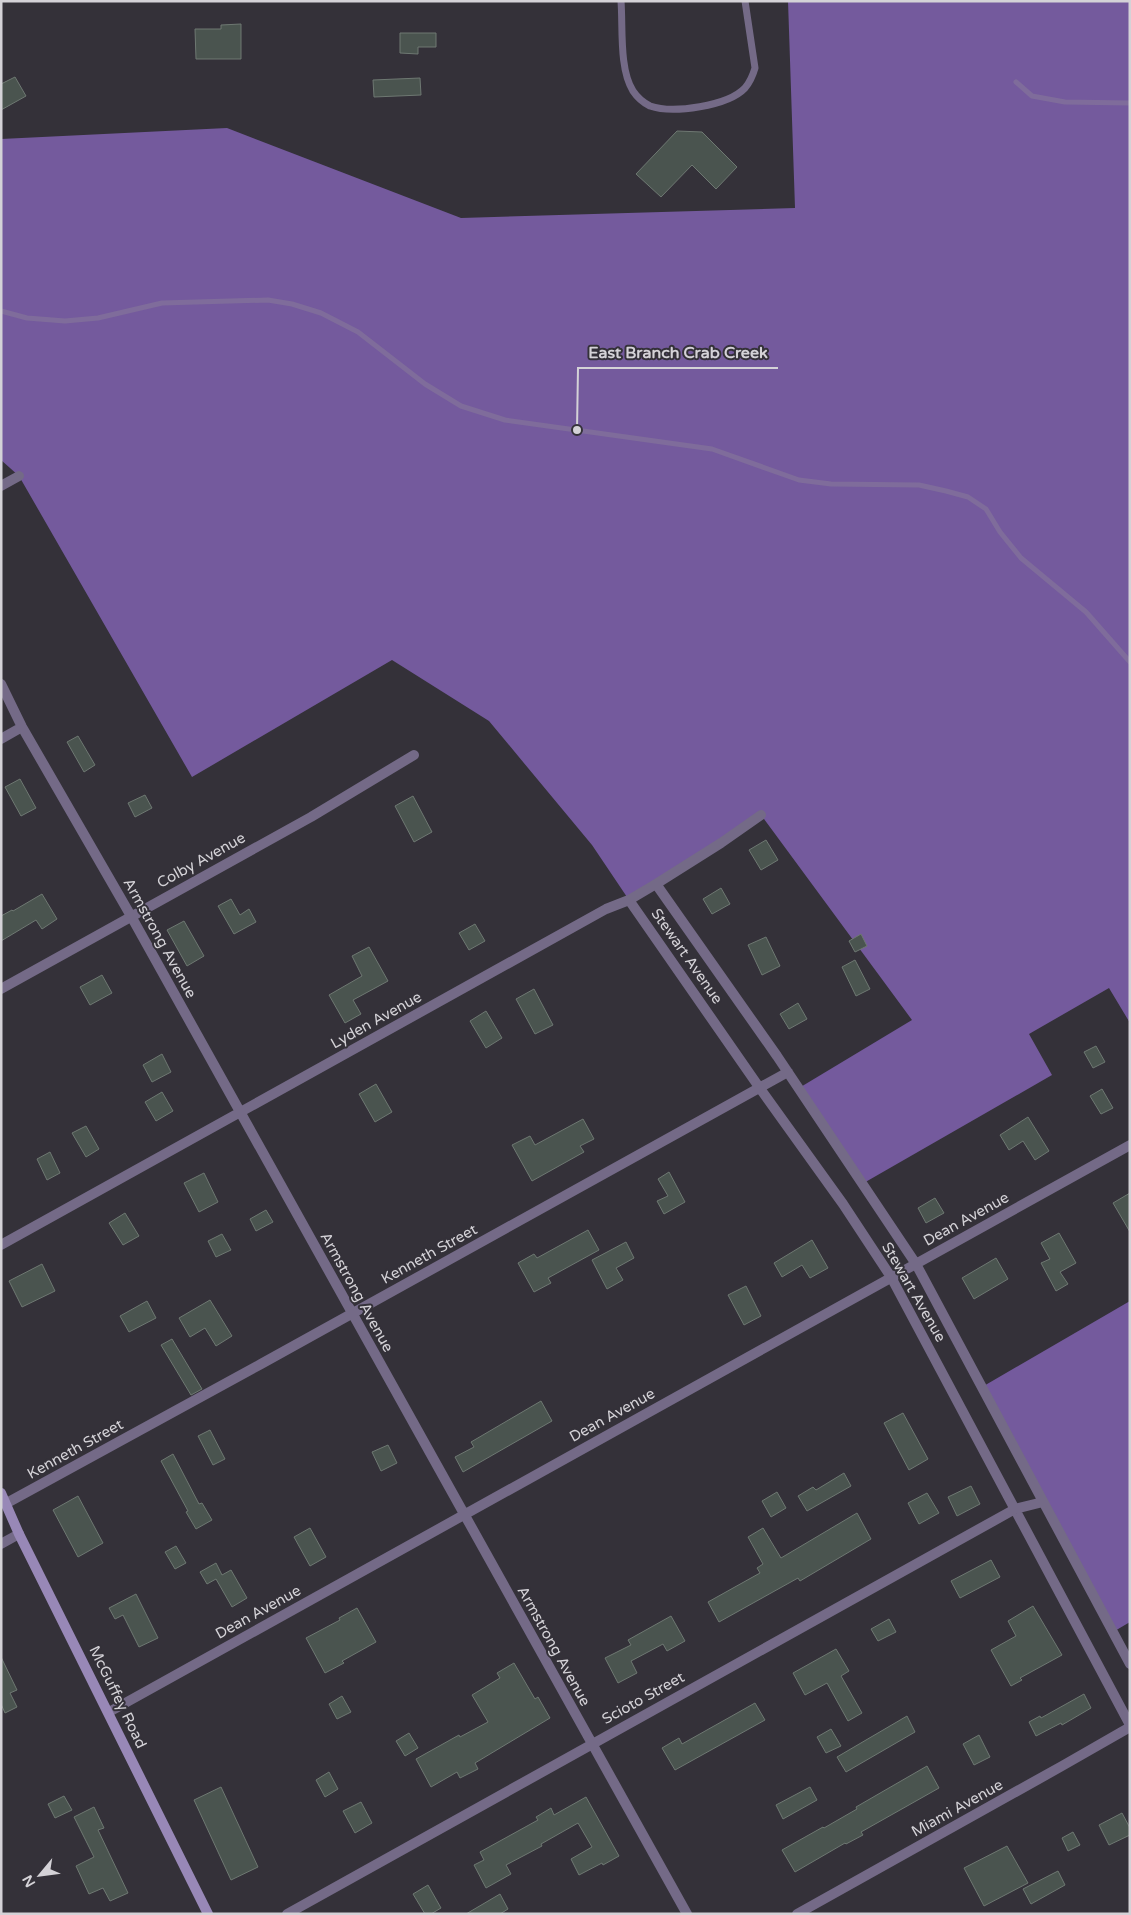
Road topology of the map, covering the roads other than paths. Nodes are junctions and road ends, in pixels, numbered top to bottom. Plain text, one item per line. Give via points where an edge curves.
1 (622, 1) edge
2 (745, 1) edge
3 (19, 476) dead end
4 (1, 486) edge
5 (1, 684) edge
6 (22, 727) junction
7 (1, 738) edge
8 (414, 755) dead end
9 (761, 815) dead end
10 (656, 884) junction
11 (629, 900) junction
12 (131, 916) junction
13 (1, 989) edge
14 (788, 1072) junction
15 (759, 1087) junction
16 (240, 1114) junction
17 (1130, 1144) edge
18 (1, 1245) edge
19 (916, 1264) junction
20 (891, 1277) junction
21 (351, 1314) junction
22 (1, 1493) edge
23 (1043, 1502) junction
24 (5, 1504) junction
25 (1015, 1509) junction
26 (464, 1515) junction
27 (19, 1534) junction
28 (1, 1544) edge
29 (1130, 1664) edge
30 (109, 1712) junction
31 (1130, 1726) edge
32 (591, 1744) junction
33 (208, 1914) edge
34 (287, 1914) edge
35 (687, 1914) edge
36 (797, 1914) edge

1 - 2 lane via 624,57 629,84 649,106 666,109 709,106 744,89 755,68
3 - 4 street
5 - 6 street, Armstrong Avenue
6 - 7 street
6 - 12 street, Armstrong Avenue
8 - 12 street, Colby Avenue via 311,817
9 - 10 street, Lyden Avenue
10 - 11 street, Lyden Avenue
10 - 14 street, Stewart Avenue
11 - 15 street, Stewart Avenue
11 - 16 street, Lyden Avenue via 606,909
12 - 13 street, Colby Avenue
12 - 16 street, Armstrong Avenue
14 - 15 street, Kenneth Street
14 - 19 street, Stewart Avenue
15 - 20 street, Stewart Avenue
15 - 21 street, Kenneth Street
16 - 18 street, Lyden Avenue
16 - 21 street, Armstrong Avenue
17 - 19 street, Dean Avenue
19 - 20 street, Dean Avenue
19 - 23 street, Stewart Avenue
20 - 25 street, Stewart Avenue
20 - 26 street, Dean Avenue
21 - 24 street, Kenneth Street
21 - 26 street, Armstrong Avenue
22 - 24 street, McGuffey Road
23 - 25 street, Scioto Street
23 - 29 street, Stewart Avenue
24 - 27 street, McGuffey Road
25 - 31 street, Stewart Avenue
25 - 32 street, Scioto Street
26 - 30 street, Dean Avenue
26 - 32 street, Armstrong Avenue
27 - 28 street
27 - 30 street, McGuffey Road
30 - 33 street, McGuffey Road
31 - 36 street, Miami Avenue
32 - 34 street, Scioto Street
32 - 35 street, Armstrong Avenue

